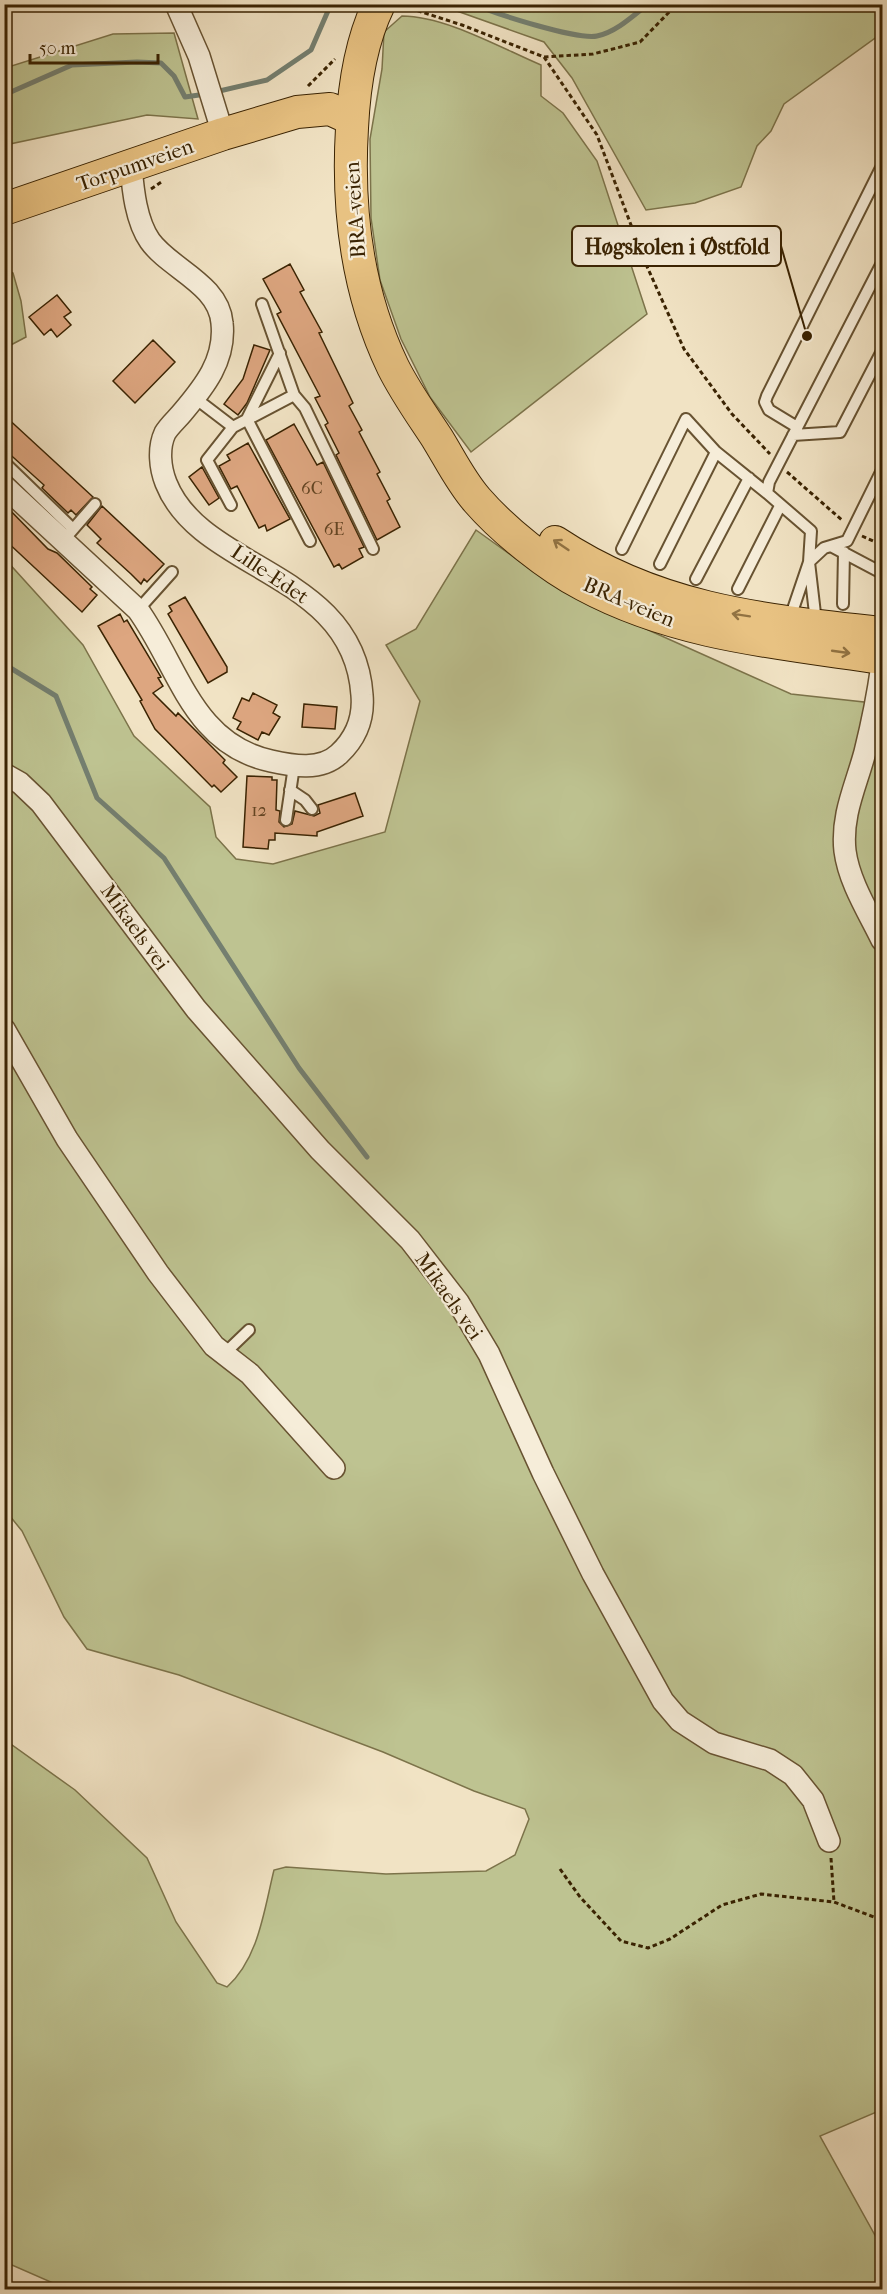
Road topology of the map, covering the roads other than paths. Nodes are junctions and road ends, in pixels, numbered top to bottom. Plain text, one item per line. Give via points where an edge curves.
1 (176, 4) edge
2 (389, 5) edge
3 (352, 119) junction
4 (219, 123) junction
5 (882, 166) edge
6 (130, 167) junction
7 (4, 208) edge
8 (882, 263) edge
9 (262, 304) dead end
10 (882, 351) edge
11 (280, 353) junction
12 (294, 395) junction
13 (195, 398) junction
14 (248, 419) junction
15 (233, 427) junction
16 (795, 431) junction
17 (716, 452) junction
18 (4, 462) edge
19 (882, 471) edge
20 (749, 478) junction
21 (879, 487) edge
22 (16, 489) edge
23 (767, 493) junction
24 (95, 504) dead end
25 (231, 505) dead end
26 (780, 506) junction
27 (68, 535) junction
28 (310, 541) dead end
29 (831, 546) junction
30 (373, 549) dead end
31 (622, 549) dead end
32 (844, 552) junction
33 (809, 562) junction
34 (660, 564) dead end
35 (172, 572) dead end
36 (882, 573) edge
37 (696, 579) dead end
38 (738, 589) dead end
39 (843, 604) dead end
40 (138, 610) junction
41 (801, 631) junction
42 (882, 633) edge
43 (882, 658) edge
44 (882, 665) edge
45 (882, 725) edge
46 (865, 752) junction
47 (294, 766) junction
48 (4, 774) edge
49 (290, 790) junction
50 (312, 809) dead end
51 (286, 820) dead end
52 (882, 940) edge
53 (4, 1029) edge
54 (249, 1330) dead end
55 (224, 1354) junction
56 (334, 1468) dead end
57 (829, 1841) road end

1 - 4 street via 191,36
2 - 3 main road, BRA-veien via 366,36
3 - 4 main road, Torpumveien via 330,109 297,112 267,123
3 - 41 main road, BRA-veien via 352,213 362,278 394,368 436,436 507,504 581,559 641,588 690,605
4 - 6 main road, Torpumveien
5 - 16 lane via 765,402
6 - 7 main road, Torpumveien
6 - 13 street, Lille-Edet via 142,227 150,241 212,299 222,322 219,357
8 - 16 lane
9 - 11 lane
10 - 16 lane via 840,432
11 - 12 lane
11 - 14 lane
12 - 14 lane
12 - 30 lane via 306,408
13 - 15 lane
13 - 47 street, Lille-Edet via 165,433 160,457 166,482 179,508 205,532 296,588 328,617 350,648 361,681 363,715 348,746 332,761
14 - 15 lane
14 - 28 lane
15 - 25 lane via 207,460
16 - 23 lane
17 - 20 lane
17 - 31 lane via 686,419
17 - 34 lane
18 - 22 lane
19 - 21 lane
20 - 23 lane
20 - 37 lane
21 - 29 lane via 847,541
22 - 27 street, Lille-Edet
23 - 26 lane
24 - 27 lane
26 - 33 lane via 811,531
26 - 38 lane
27 - 40 street, Lille-Edet
29 - 32 lane
29 - 33 lane
32 - 36 lane
32 - 39 lane
33 - 41 lane
33 - 41 lane via 816,608
35 - 40 lane
40 - 47 street, Lille-Edet via 190,704 215,732 261,759
41 - 42 main road, BRA-veien
41 -> 43 main road, BRA-veien
44 - 46 street
45 - 46 street
46 - 52 street via 849,800 845,853 852,878
47 - 49 lane
48 - 57 street, Mikaels vei via 41,803 196,1009 320,1150 410,1240 458,1302 489,1354 593,1574 667,1706 680,1721 714,1743 770,1760 793,1775 813,1800
49 - 50 lane
49 - 51 lane
53 - 55 street via 111,1207 207,1338
54 - 55 lane
55 - 56 street via 250,1374

